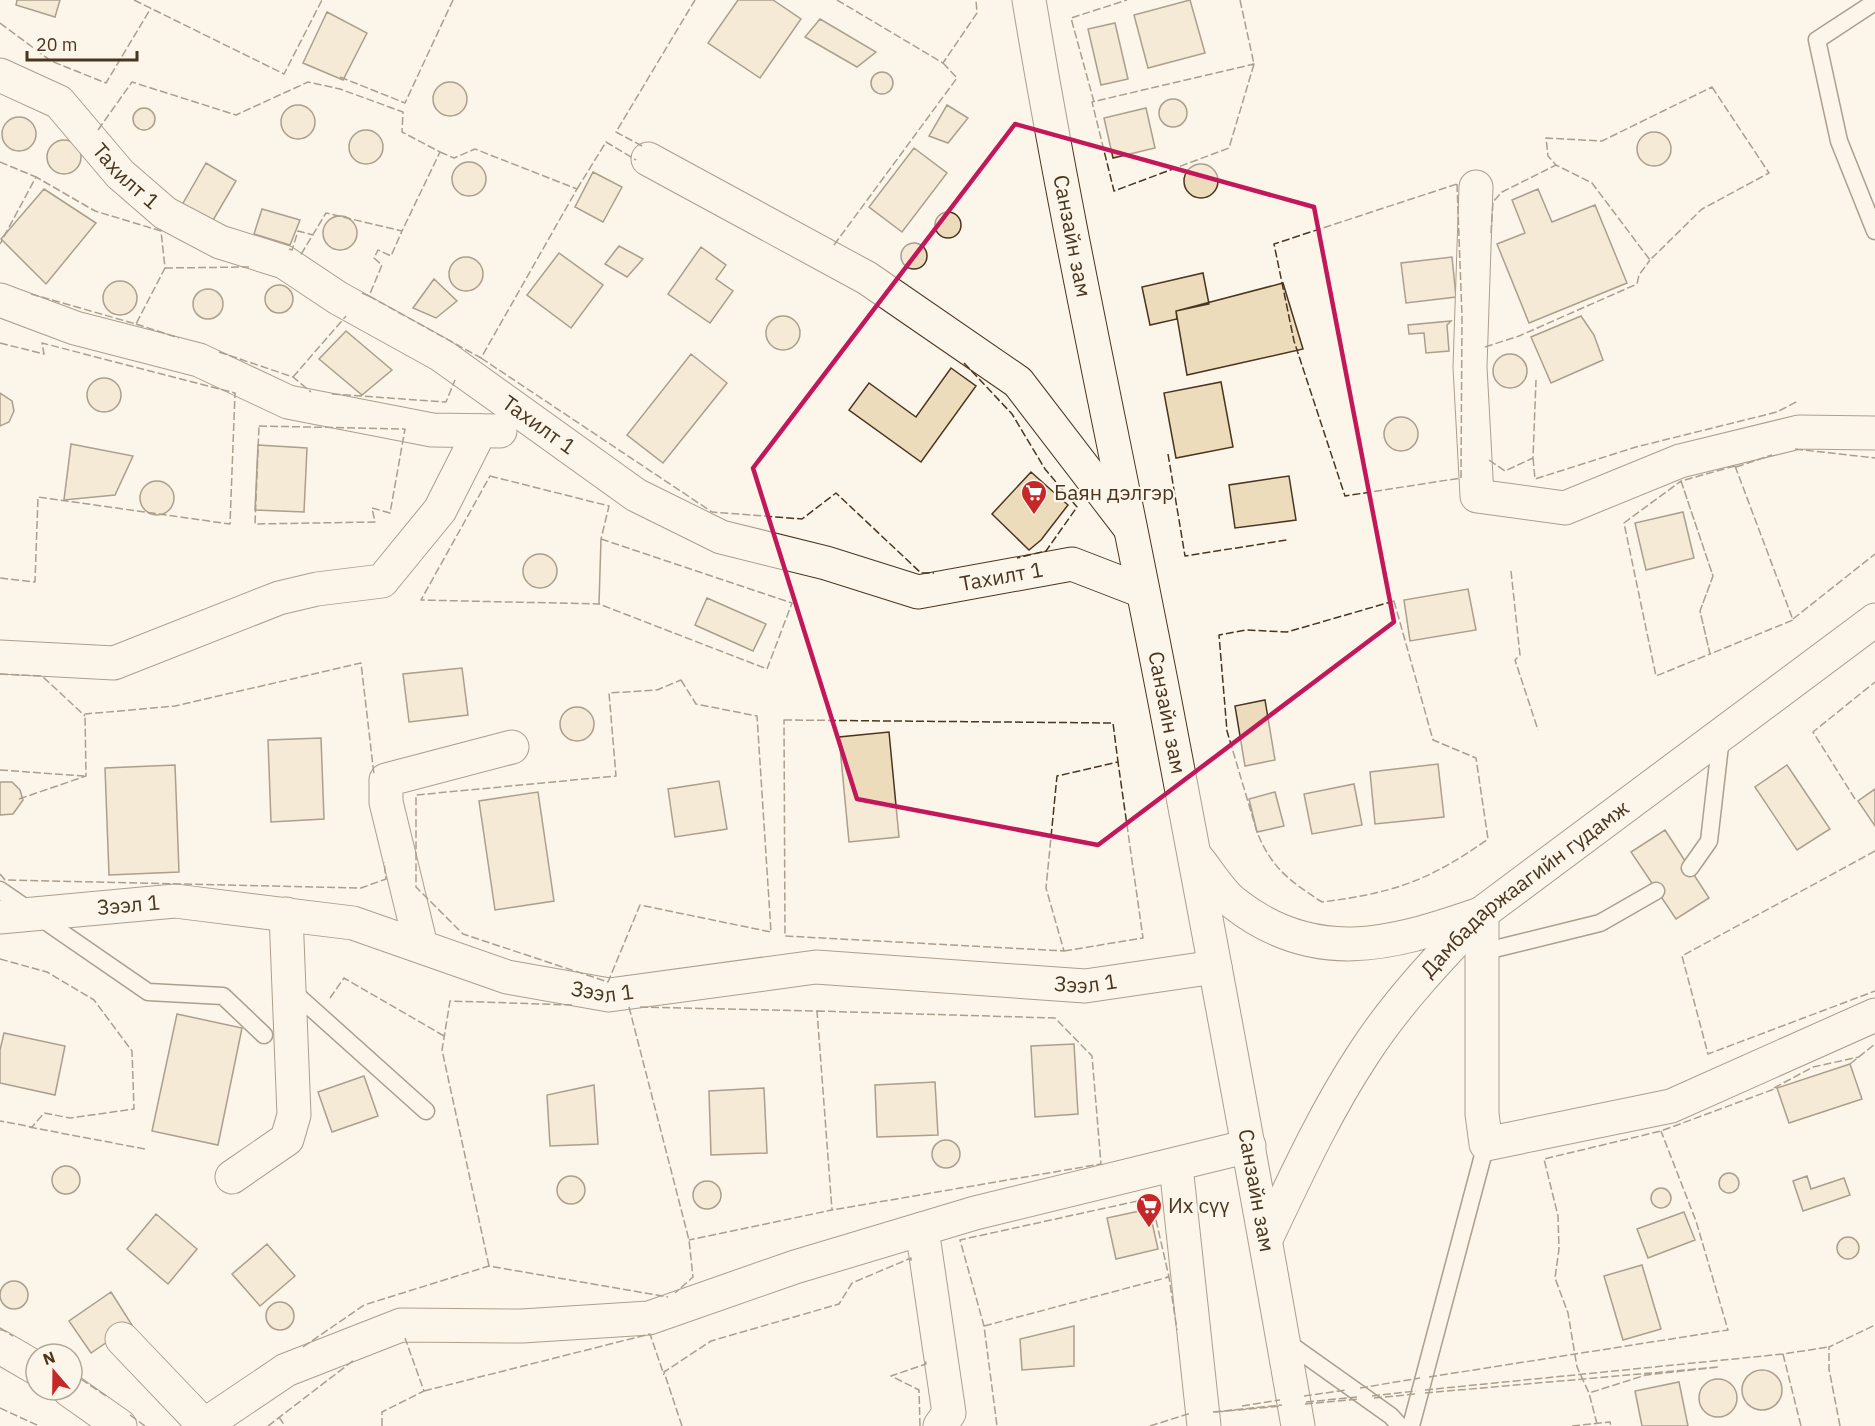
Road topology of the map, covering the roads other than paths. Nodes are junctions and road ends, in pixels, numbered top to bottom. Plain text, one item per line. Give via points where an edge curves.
1 (1029, 0) edge
2 (1875, 2) edge
3 (0, 75) edge
4 (648, 159) dead end
5 (1476, 187) dead end
6 (1875, 231) edge
7 (0, 300) edge
8 (480, 430) junction
9 (544, 431) junction
10 (1875, 433) edge
11 (1130, 528) junction
12 (1142, 591) junction
13 (1875, 620) edge
14 (0, 657) edge
15 (1721, 737) junction
16 (512, 747) dead end
17 (1193, 853) junction
18 (1690, 868) dead end
19 (0, 890) edge
20 (1656, 891) dead end
21 (1482, 913) junction
22 (33, 914) junction
23 (286, 914) junction
24 (0, 917) edge
25 (421, 946) junction
26 (1482, 952) junction
27 (1215, 967) junction
28 (289, 988) junction
29 (1875, 1015) edge
30 (264, 1035) dead end
31 (426, 1111) dead end
32 (1486, 1144) junction
33 (1249, 1146) junction
34 (1176, 1166) junction
35 (232, 1177) dead end
36 (922, 1229) junction
37 (1266, 1239) junction
38 (122, 1339) dead end
39 (1283, 1340) junction
40 (0, 1347) edge
41 (24, 1361) edge
42 (84, 1401) edge
43 (120, 1426) edge
44 (204, 1426) edge
45 (940, 1426) edge
46 (1204, 1426) edge
47 (1298, 1426) edge
48 (1400, 1426) edge
49 (1411, 1426) edge

1 - 11 street, Санзайн зам via 1057,168
2 - 6 lane via 1816,40 1839,141
3 - 9 street, Тахилт 1 via 59,102 120,174 165,213 220,242 285,262 338,298 441,355
4 - 11 street via 867,278 1018,382
5 - 10 street via 1470,367 1477,496 1565,508 1680,461 1788,434
7 - 8 street via 75,328 199,360 288,402 432,430
8 - 9 street
8 - 14 street via 441,510 382,581 279,598 114,663
9 - 12 street, Тахилт 1 via 636,495 722,537 826,563 918,592 1072,564
11 - 12 street, Санзайн зам
12 - 17 street, Санзайн зам
13 - 15 street, Дамбадаржаагийн гудамж
15 - 18 lane via 1709,841
15 - 21 street, Дамбадаржаагийн гудамж
16 - 25 street via 386,780 386,802
17 - 21 street via 1233,902 1274,929 1320,944 1366,945 1407,938
17 - 27 street, Санзайн зам
19 - 22 lane
20 - 26 lane via 1600,923
21 - 26 street
21 - 37 street, Дамбадаржаагийн гудамж via 1429,969 1365,1052 1324,1120
22 - 23 street, Зээл 1 via 175,901
22 - 24 street, Зээл 1
22 - 30 lane via 148,992 223,996
23 - 25 street, Зээл 1 via 353,923
23 - 28 street
25 - 27 street, Зээл 1 via 507,977 609,995 816,967 1085,986
26 - 32 street via 1482,1114
27 - 33 street, Санзайн зам
28 - 31 lane
28 - 35 street via 294,1115 287,1139
29 - 32 street via 1671,1106
32 - 49 lane
33 - 34 street
33 - 37 street, Санзайн зам
34 - 36 street
34 - 46 street
36 - 44 street via 795,1267 649,1318 522,1326 401,1325 286,1370
36 - 45 street via 949,1413
37 - 39 street, Санзайн зам
38 - 44 street
39 - 47 street, Санзайн зам
39 - 48 lane
40 - 41 street
42 - 43 street

